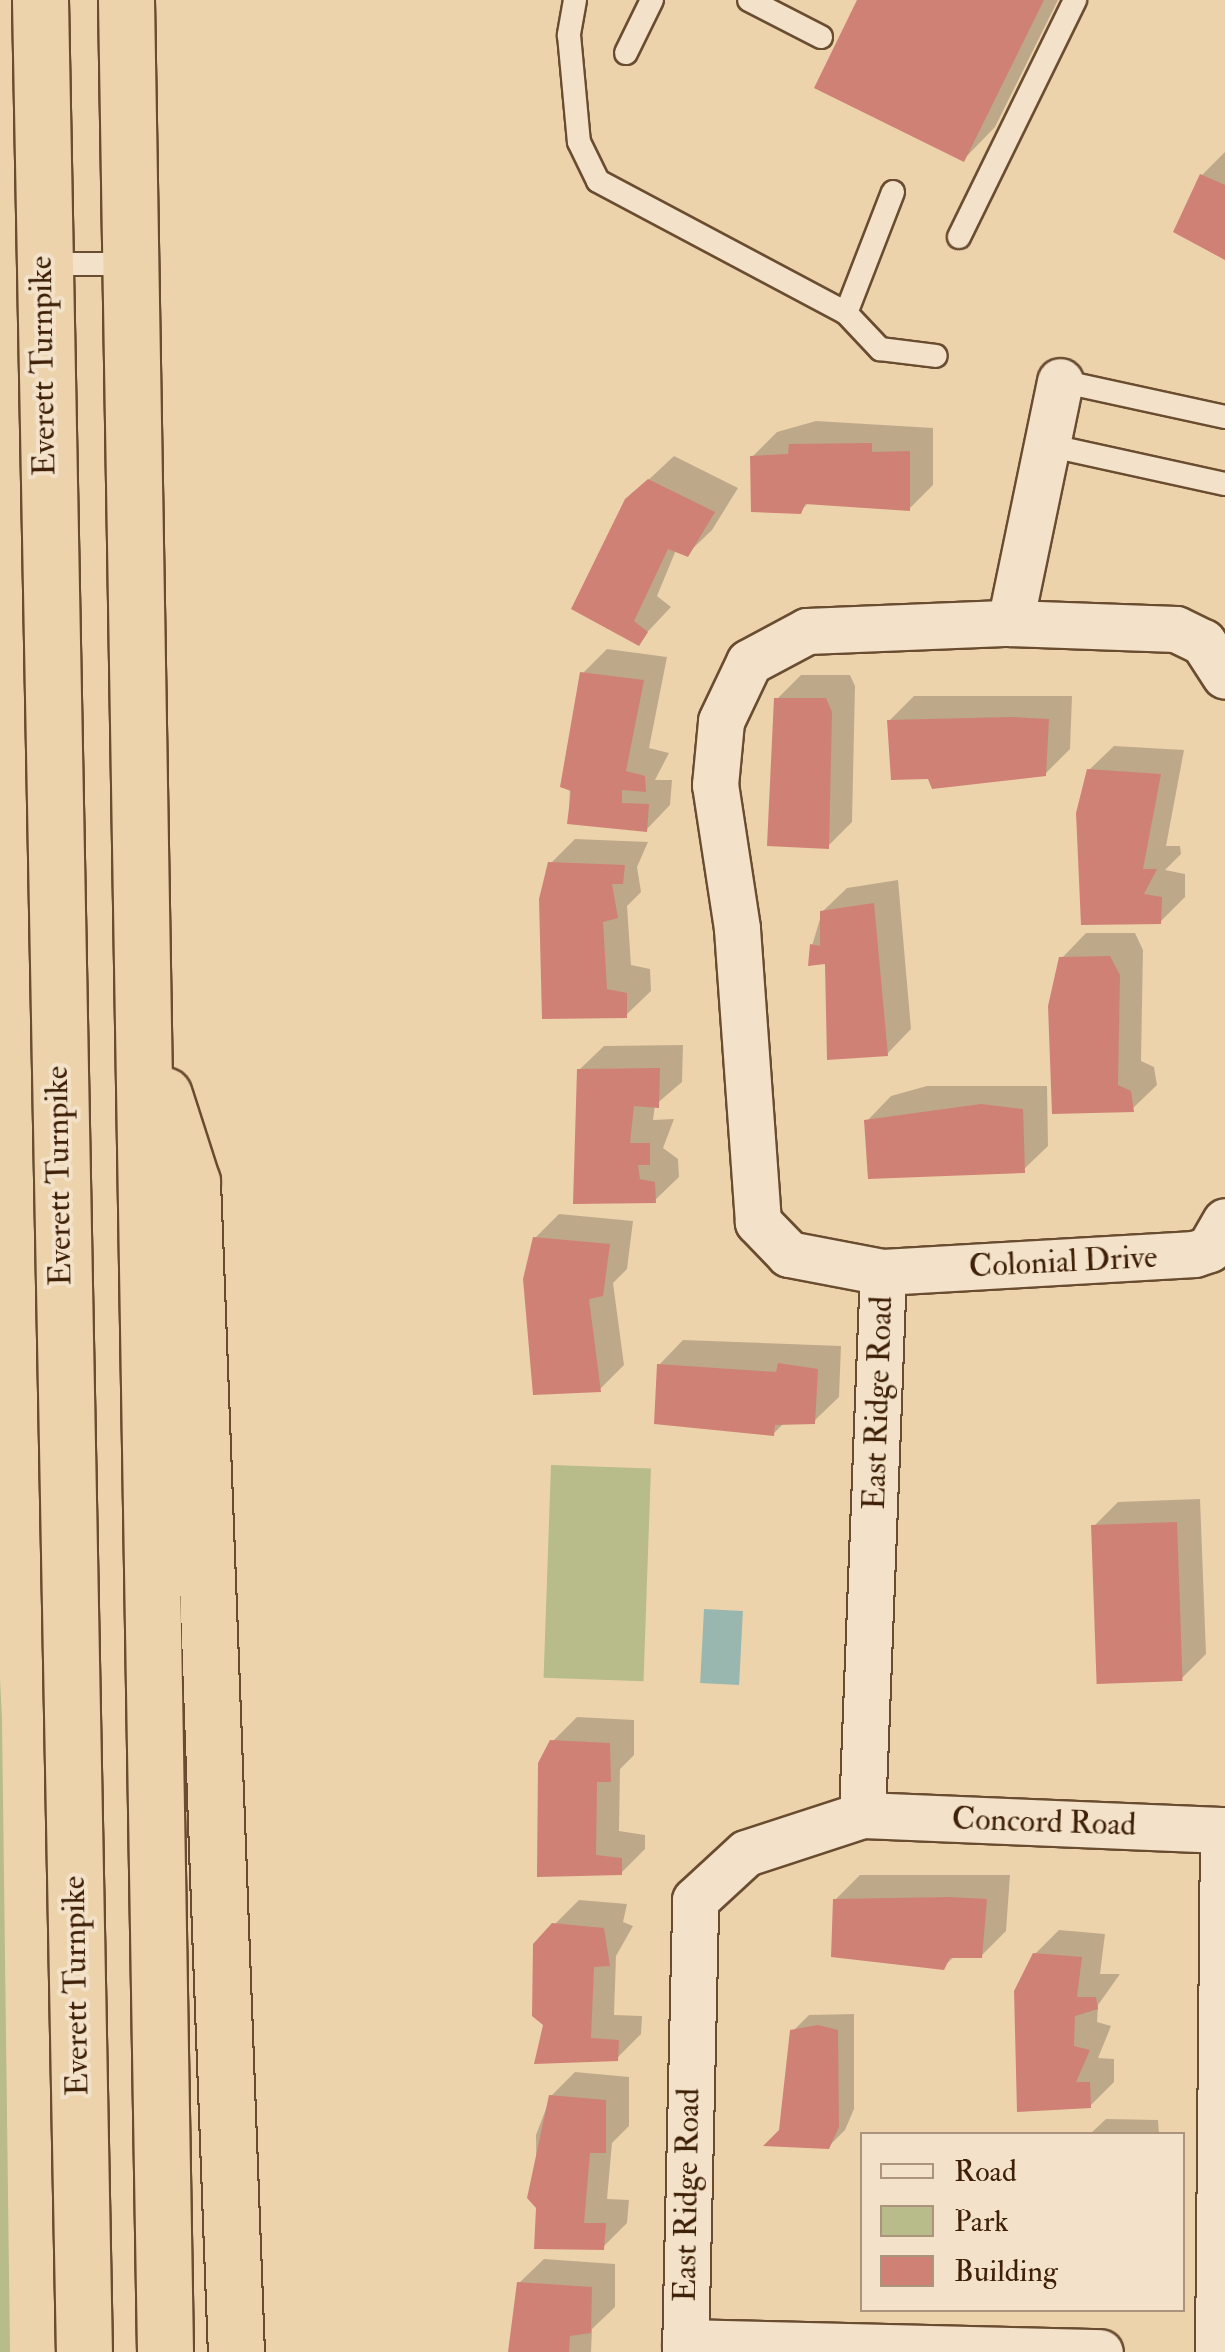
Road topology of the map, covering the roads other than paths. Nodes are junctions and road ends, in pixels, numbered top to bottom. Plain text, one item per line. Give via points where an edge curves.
1 (40, 0) edge
2 (126, 0) edge
3 (575, 0) edge
4 (652, 0) edge
5 (749, 0) edge
6 (1075, 0) edge
7 (821, 37) dead end
8 (626, 54) dead end
9 (893, 192) dead end
10 (958, 237) dead end
11 (40, 264) junction
12 (129, 264) junction
13 (846, 313) junction
14 (936, 356) dead end
15 (1060, 381) joint
16 (1225, 417) edge
17 (1047, 444) junction
18 (1225, 484) edge
19 (1010, 623) junction
20 (1225, 676) edge
21 (146, 1041) junction
22 (1225, 1221) edge
23 (884, 1272) junction
24 (862, 1815) junction
25 (1224, 1830) edge
26 (685, 2347) edge
27 (84, 2352) edge
28 (165, 2352) edge
29 (236, 2352) edge
30 (1100, 2352) edge
31 (1218, 2352) edge

1 - 11 highway, Everett Turnpike
2 - 12 highway
3 - 13 lane via 568,34 579,142 598,182
4 - 8 lane
5 - 7 lane
6 - 10 lane
9 - 13 lane
11 - 12 lane
11 - 27 highway, Everett Turnpike
12 - 21 highway
13 - 14 lane via 880,349
15 - 16 lane
15 - 17 street
17 - 18 lane
17 - 19 street
19 - 20 street via 1176,629 1203,642
19 - 23 street, East Ridge Road via 806,632 749,662 721,721 714,785 736,928 758,1222 789,1254
21 - 28 highway
21 - 29 highway via 192,1182
22 - 23 street, Colonial Drive via 1209,1248 1194,1254
23 - 24 street, East Ridge Road
24 - 25 street, Concord Road
24 - 26 street, East Ridge Road via 746,1854 695,1900
25 - 31 street
26 - 30 street

